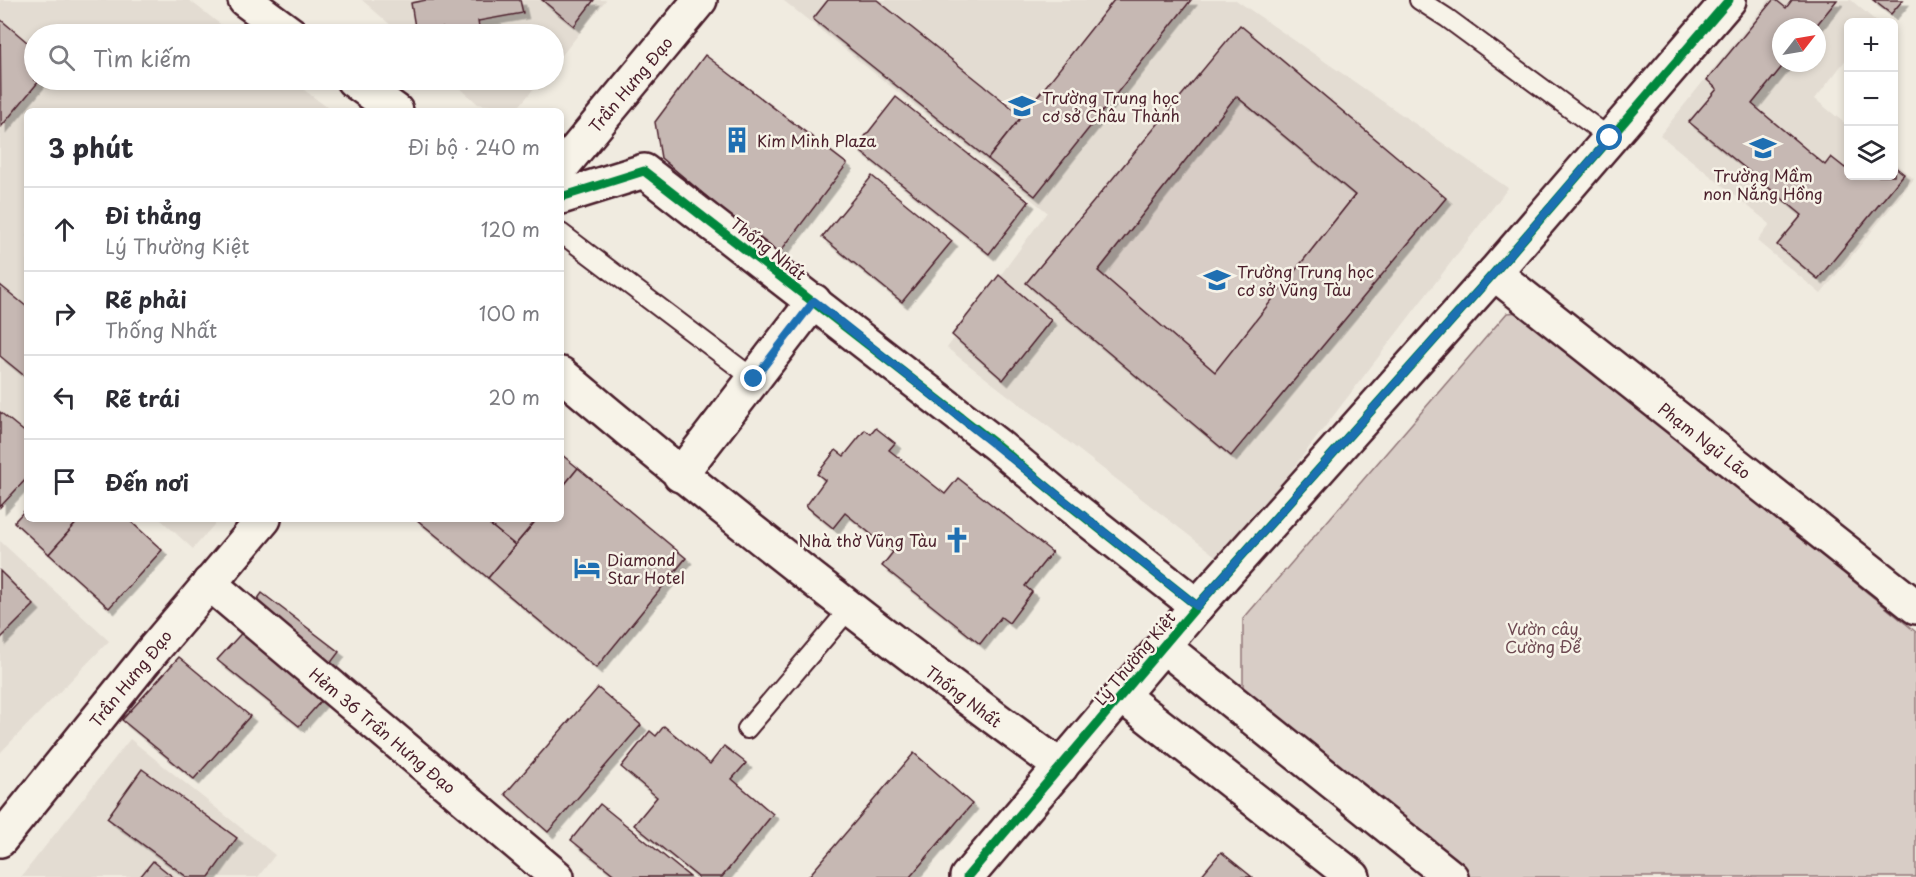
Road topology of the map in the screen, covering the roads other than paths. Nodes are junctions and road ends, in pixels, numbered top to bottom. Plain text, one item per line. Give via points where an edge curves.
1 (244, 0) edge
2 (700, 0) edge
3 (1419, 0) edge
4 (1729, 0) edge
5 (277, 24) edge
6 (367, 90) edge
7 (392, 108) edge
8 (1610, 138) junction
9 (564, 164) edge
10 (564, 196) edge
11 (564, 235) edge
12 (1494, 273) junction
13 (814, 301) junction
14 (564, 377) edge
15 (754, 379) junction
16 (680, 475) junction
17 (261, 522) edge
18 (209, 583) junction
19 (1197, 606) junction
20 (1916, 607) edge
21 (850, 608) junction
22 (1163, 646) junction
23 (1122, 696) junction
24 (747, 729) dead end
25 (1061, 767) junction
26 (0, 840) edge
27 (557, 877) edge
28 (967, 877) edge
29 (1353, 877) edge
30 (1451, 877) edge

1 - 5 street
2 - 9 street, Trần Hưng Đạo
3 - 8 lane
4 - 8 street, Lý Thường Kiệt
6 - 7 street
8 - 12 street, Lý Thường Kiệt
10 - 13 street, Thống Nhất via 644,171
11 - 15 lane
12 - 19 street, Lý Thường Kiệt
12 - 20 street, Phạm Ngũ Lão
13 - 15 street
13 - 19 street, Thống Nhất
14 - 16 street, Thống Nhất
15 - 16 street
16 - 21 street, Thống Nhất
17 - 18 street, Trần Hưng Đạo
18 - 26 street, Trần Hưng Đạo
18 - 27 street, Hẻm 36 Trần Hưng Đạo
19 - 22 street, Lý Thường Kiệt
21 - 24 lane
21 - 25 street, Thống Nhất
22 - 23 street, Lý Thường Kiệt
22 - 30 street
23 - 25 street, Lý Thường Kiệt
23 - 29 street
25 - 28 street, Lý Thường Kiệt

